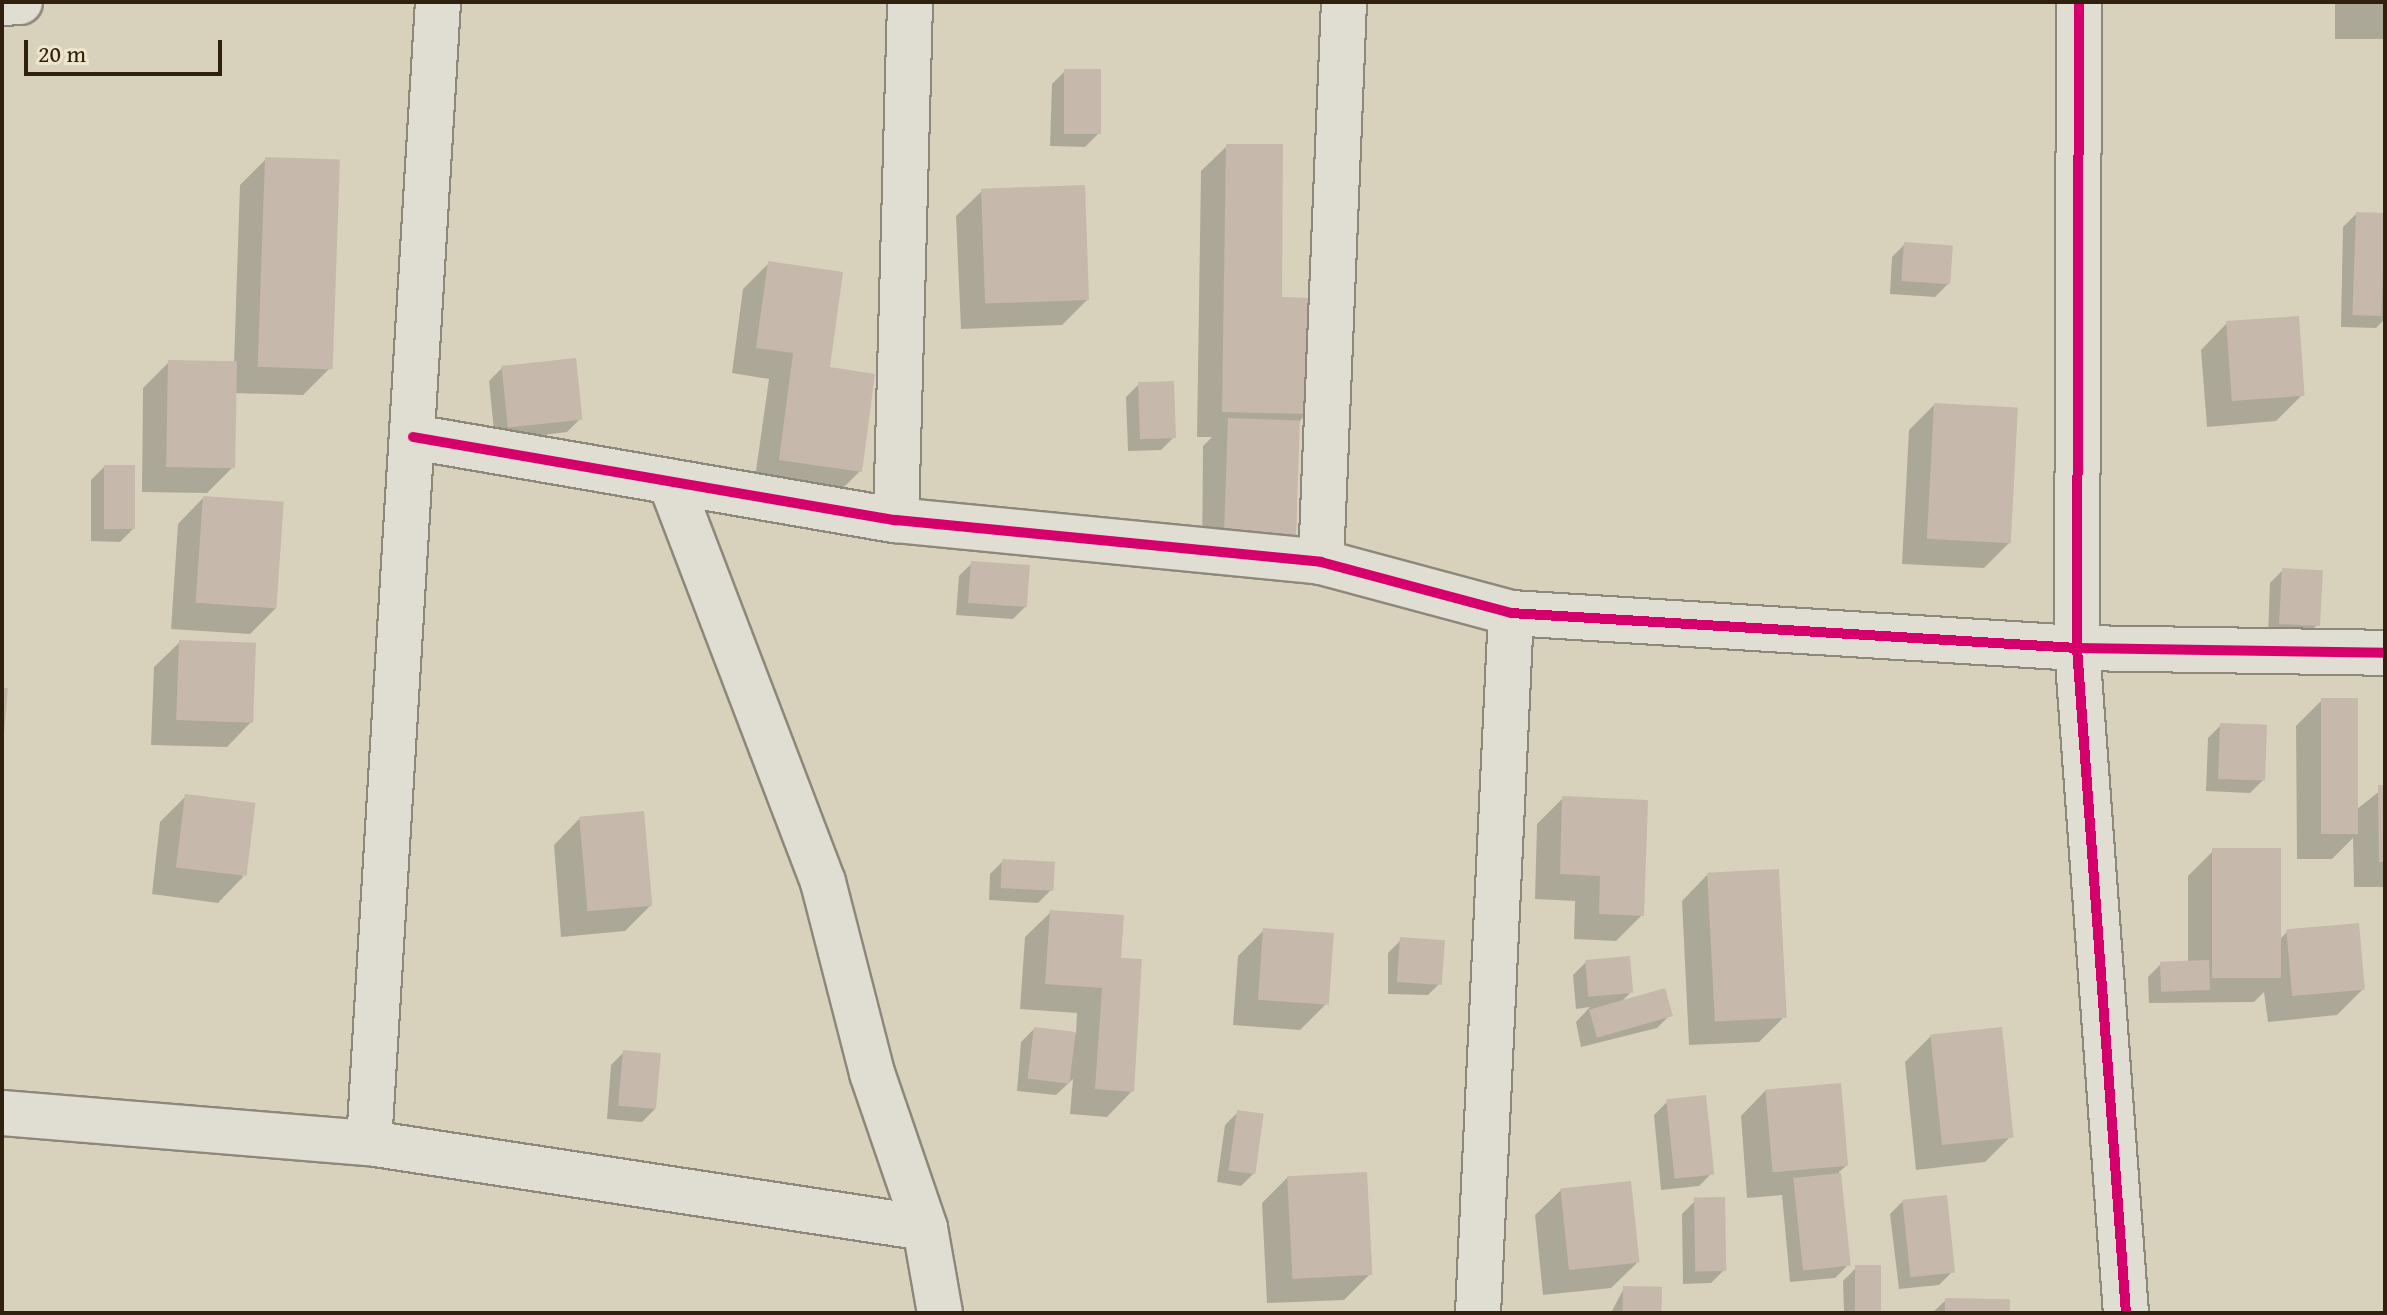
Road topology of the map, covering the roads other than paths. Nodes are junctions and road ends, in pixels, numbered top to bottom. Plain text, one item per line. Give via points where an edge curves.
1 (20, 2) edge
2 (438, 2) edge
3 (910, 2) edge
4 (1344, 2) edge
5 (2079, 2) edge
6 (2, 3) edge
7 (413, 437) junction
8 (671, 484) junction
9 (896, 520) junction
10 (1321, 562) junction
11 (1511, 613) junction
12 (2077, 648) junction
13 (2385, 653) edge
14 (2, 1113) edge
15 (369, 1143) junction
16 (925, 1228) junction
17 (948, 1312) edge
18 (1478, 1313) edge
19 (2126, 1313) edge

1 - 6 street
2 - 7 street
3 - 9 street
4 - 10 street
5 - 12 street
7 - 8 street
7 - 15 street
8 - 9 street
8 - 16 street via 823,882 872,1073
9 - 10 street
10 - 11 street
11 - 12 street
11 - 18 street
12 - 13 street
12 - 19 street
14 - 15 street
15 - 16 street
16 - 17 street

